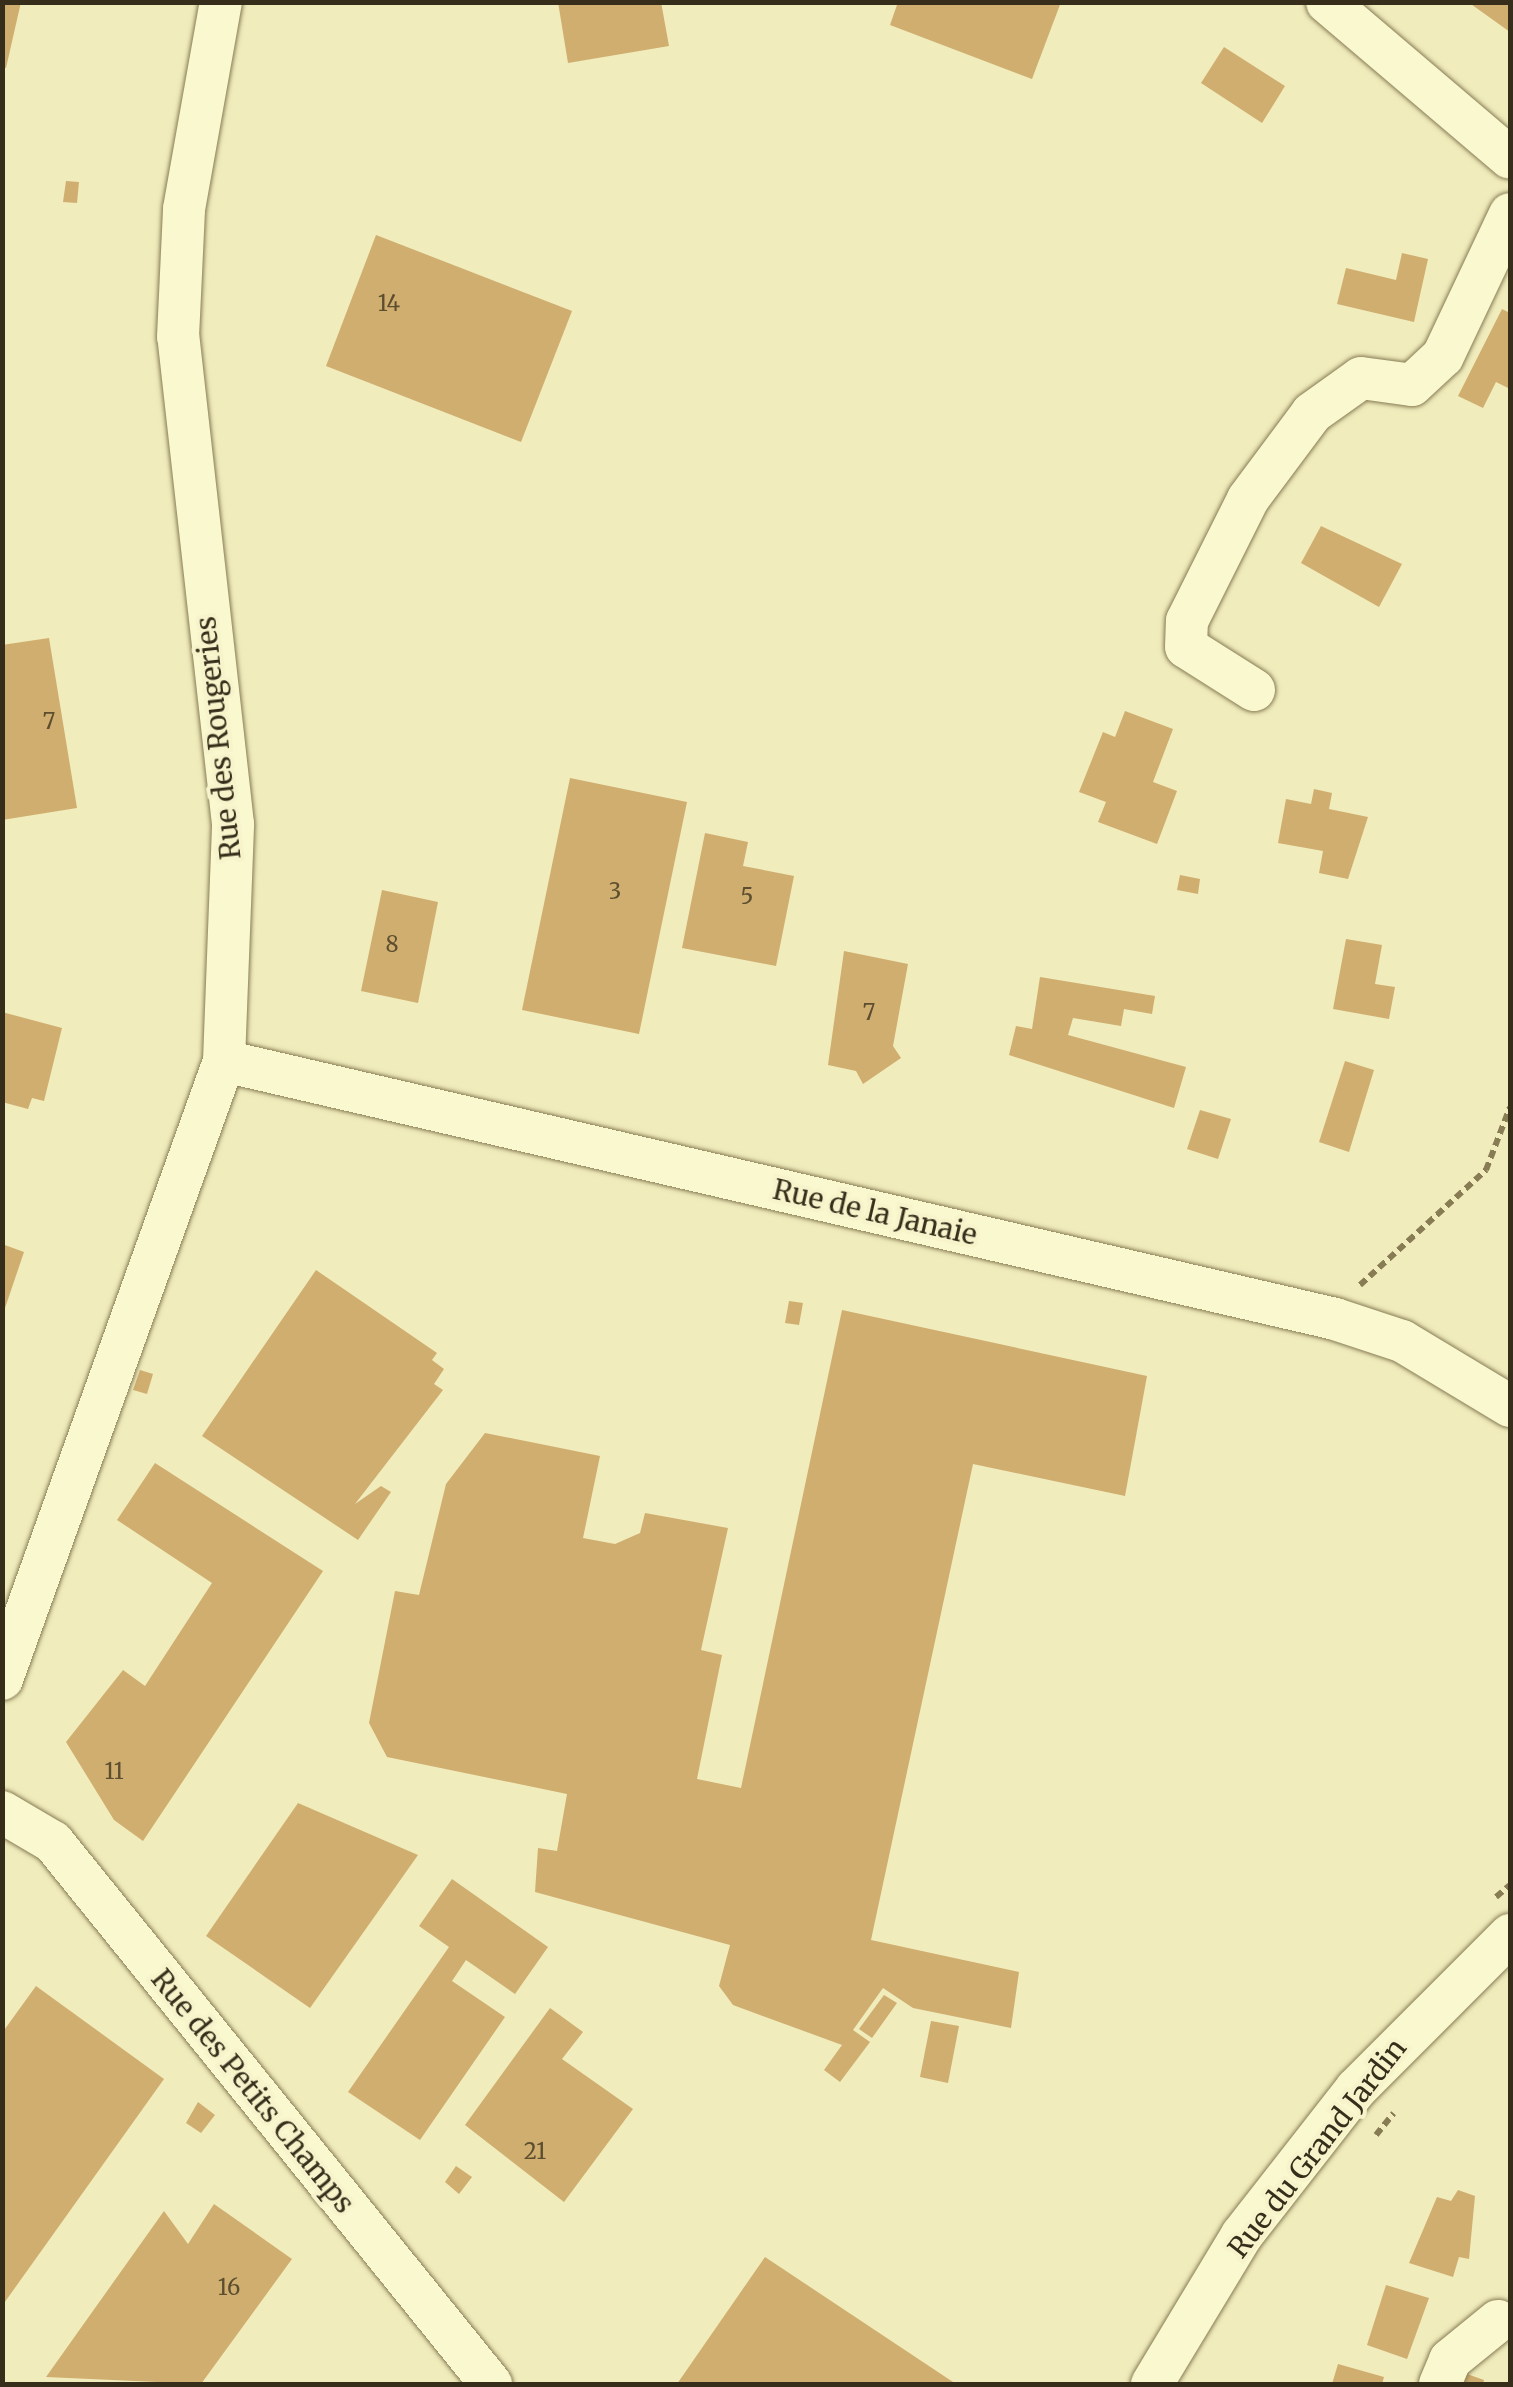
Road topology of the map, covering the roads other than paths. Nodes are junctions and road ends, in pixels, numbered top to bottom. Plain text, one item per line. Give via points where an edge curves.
1 (221, 2) edge
2 (1327, 2) edge
3 (1510, 158) edge
4 (1510, 214) edge
5 (1254, 690) dead end
6 (224, 1060) junction
7 (1510, 1406) edge
8 (2, 1679) edge
9 (2, 1812) edge
10 (1510, 1935) edge
11 (1498, 2322) dead end
12 (491, 2384) edge
13 (1152, 2384) edge
14 (1440, 2384) edge

1 - 6 street, Rue des Rougeries via 184,209 178,338 232,824
2 - 3 street
4 - 5 street via 1442,356 1412,385 1360,378 1312,413 1248,499 1188,622 1186,647
6 - 7 street, Rue de la Janaie via 1335,1319 1402,1341
6 - 8 street, Rue des Rougeries
9 - 12 street, Rue des Petits Champs via 53,1842
10 - 13 street, Rue du Grand Jardin via 1356,2090 1242,2235
11 - 14 street via 1450,2360

